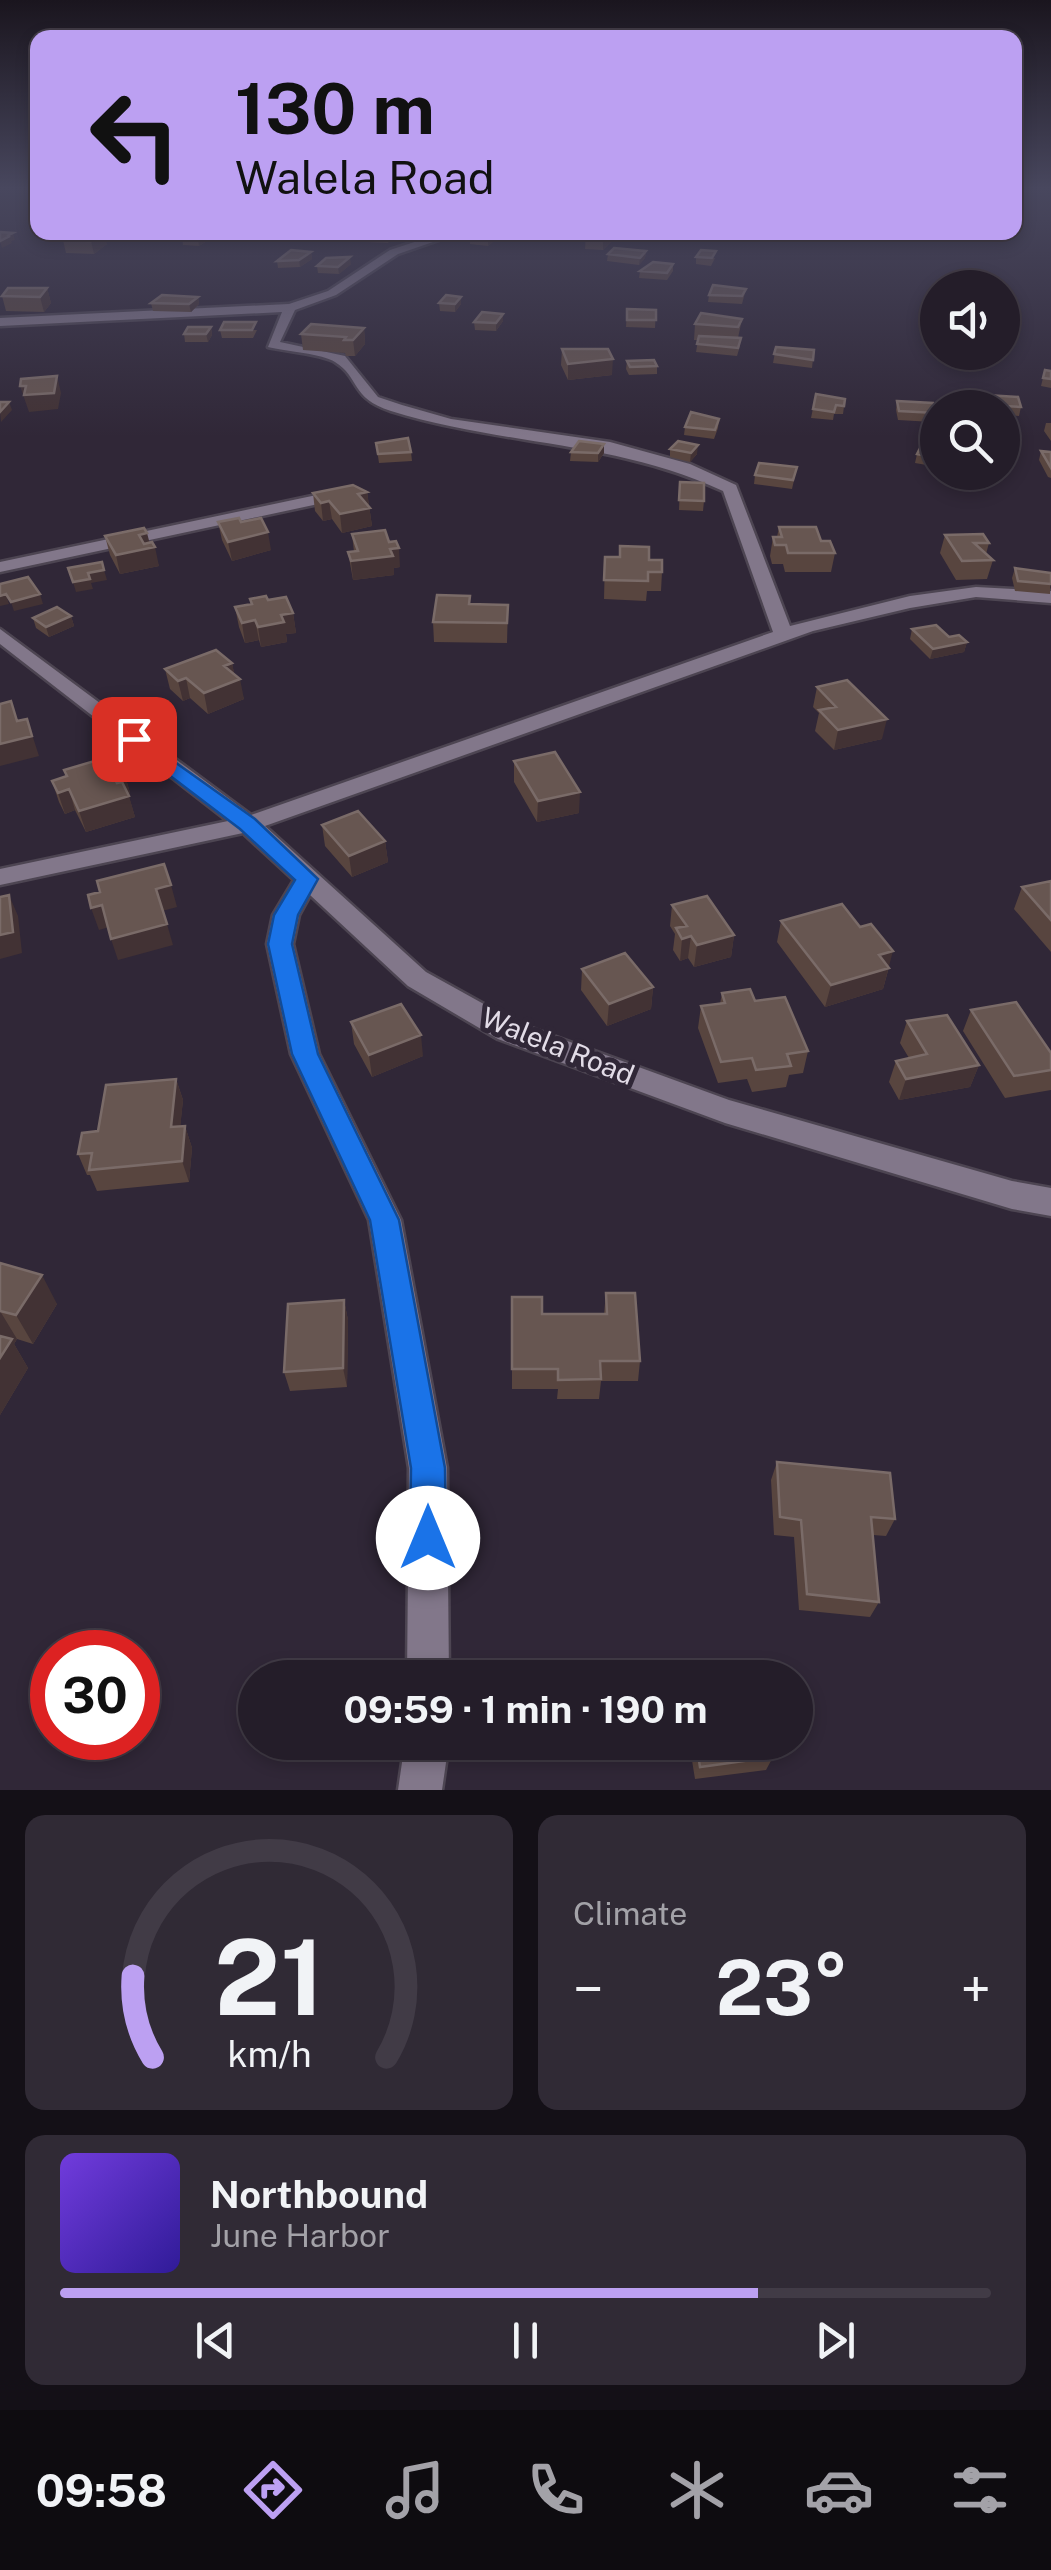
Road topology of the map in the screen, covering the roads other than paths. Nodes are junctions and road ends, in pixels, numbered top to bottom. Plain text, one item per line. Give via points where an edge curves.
1 (367, 270) edge
2 (290, 308) junction
3 (0, 322) edge
4 (345, 494) edge
5 (0, 568) edge
6 (1051, 597) edge
7 (784, 635) junction
8 (2, 642) edge
9 (248, 824) junction
10 (0, 877) edge
11 (307, 879) junction
12 (1051, 1202) edge
13 (428, 1660) edge
14 (425, 1760) edge
15 (420, 1790) edge

1 - 2 street
2 - 3 street
2 - 7 street via 273,344 340,359 372,400 450,423 610,447 730,488
4 - 5 street
6 - 7 street via 976,592
7 - 9 street
8 - 9 street, Walela Road
9 - 10 street
9 - 11 street, Walela Road
11 - 12 street, Walela Road via 417,979 508,1031 725,1111
11 - 13 street via 286,915 280,944 305,1054 384,1220 428,1468
14 - 15 street

